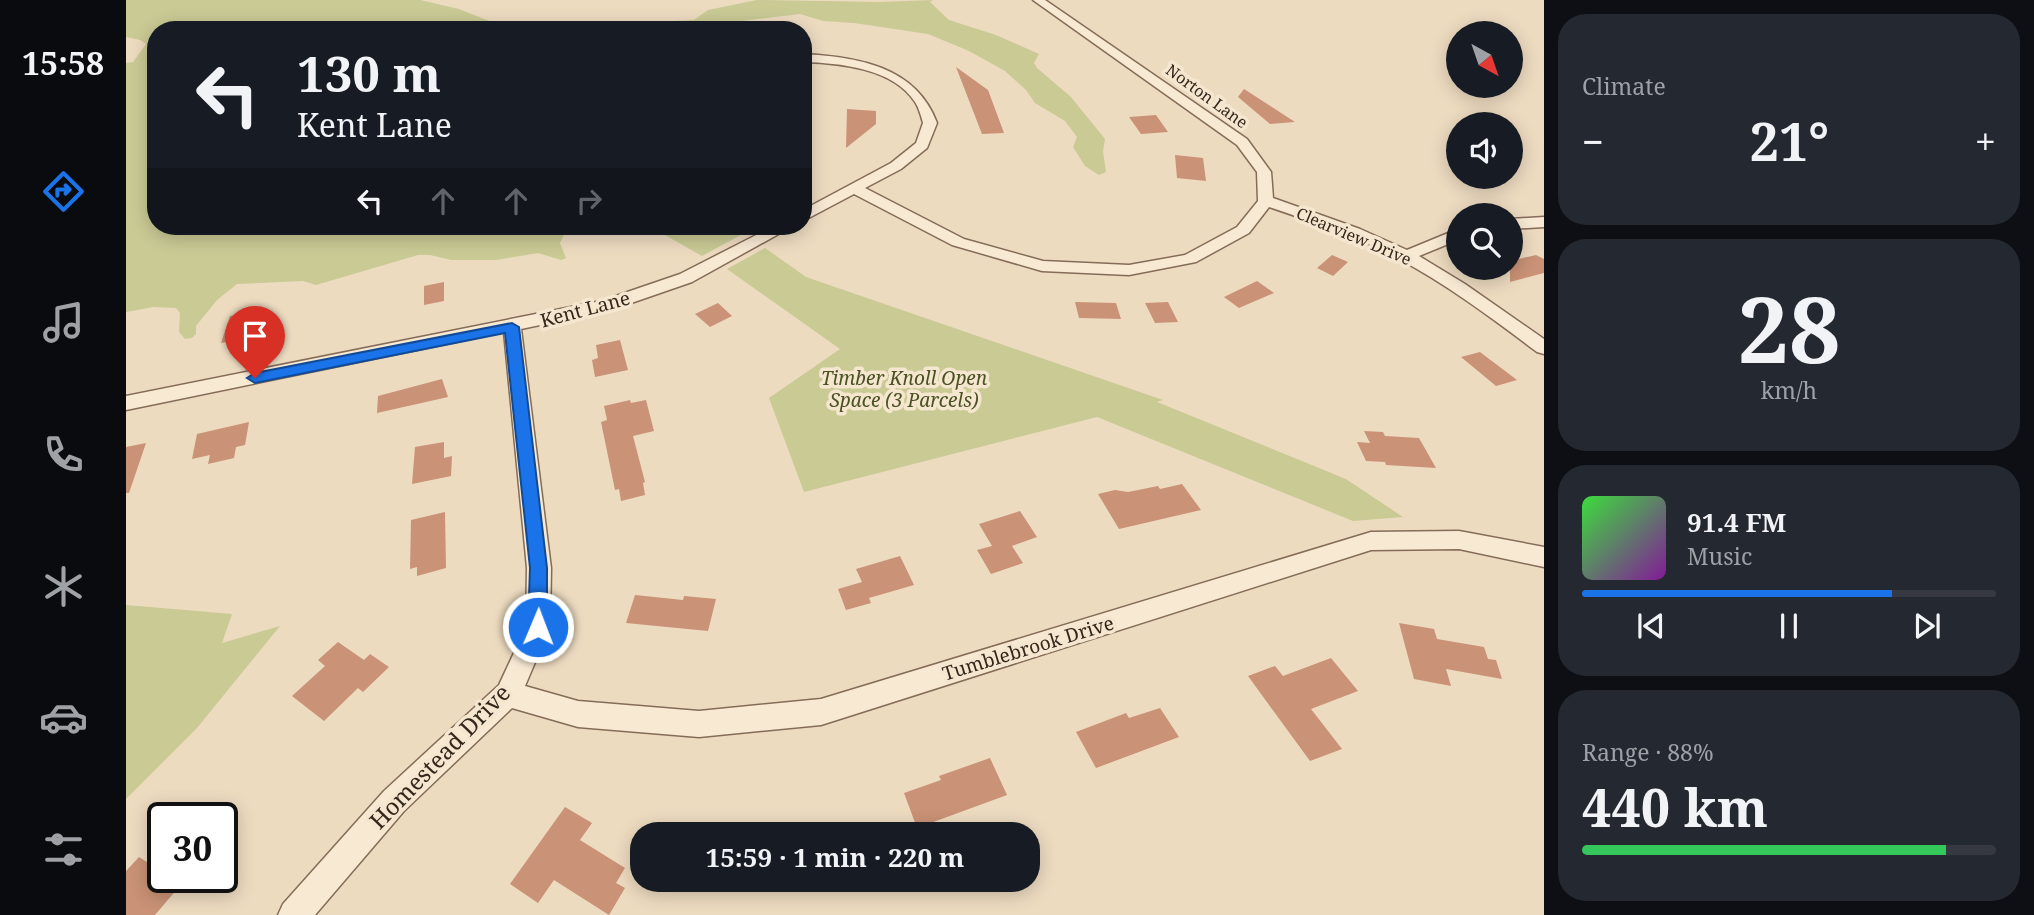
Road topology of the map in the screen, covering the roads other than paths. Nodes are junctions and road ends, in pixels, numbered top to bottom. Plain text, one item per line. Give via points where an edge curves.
1 (1038, 0) edge
2 (812, 58) edge
3 (855, 188) junction
4 (1266, 201) junction
5 (812, 211) edge
6 (1544, 222) edge
7 (1523, 223) edge
8 (768, 235) edge
9 (1446, 239) edge
10 (1406, 256) junction
11 (512, 327) junction
12 (1544, 348) edge
13 (126, 403) edge
14 (1544, 556) edge
15 (508, 694) junction
16 (294, 915) edge

1 - 4 street, Norton Lane via 1242,142 1264,173
2 - 3 street via 863,66 896,80 920,99 930,123 922,145 896,166
3 - 4 street via 958,242 1042,266 1129,270 1190,258 1243,230
3 - 5 street
4 - 10 street, Clearview Drive
6 - 7 street
8 - 11 street, Kent Lane via 686,278 605,306
9 - 10 street
10 - 12 street, Clearview Drive
11 - 13 street, Kent Lane
11 - 15 street, Homestead Drive via 538,580 538,627
14 - 15 street, Tumblebrook Drive via 1459,540 1371,541 821,712 699,724 578,714
15 - 16 street, Homestead Drive via 394,800

